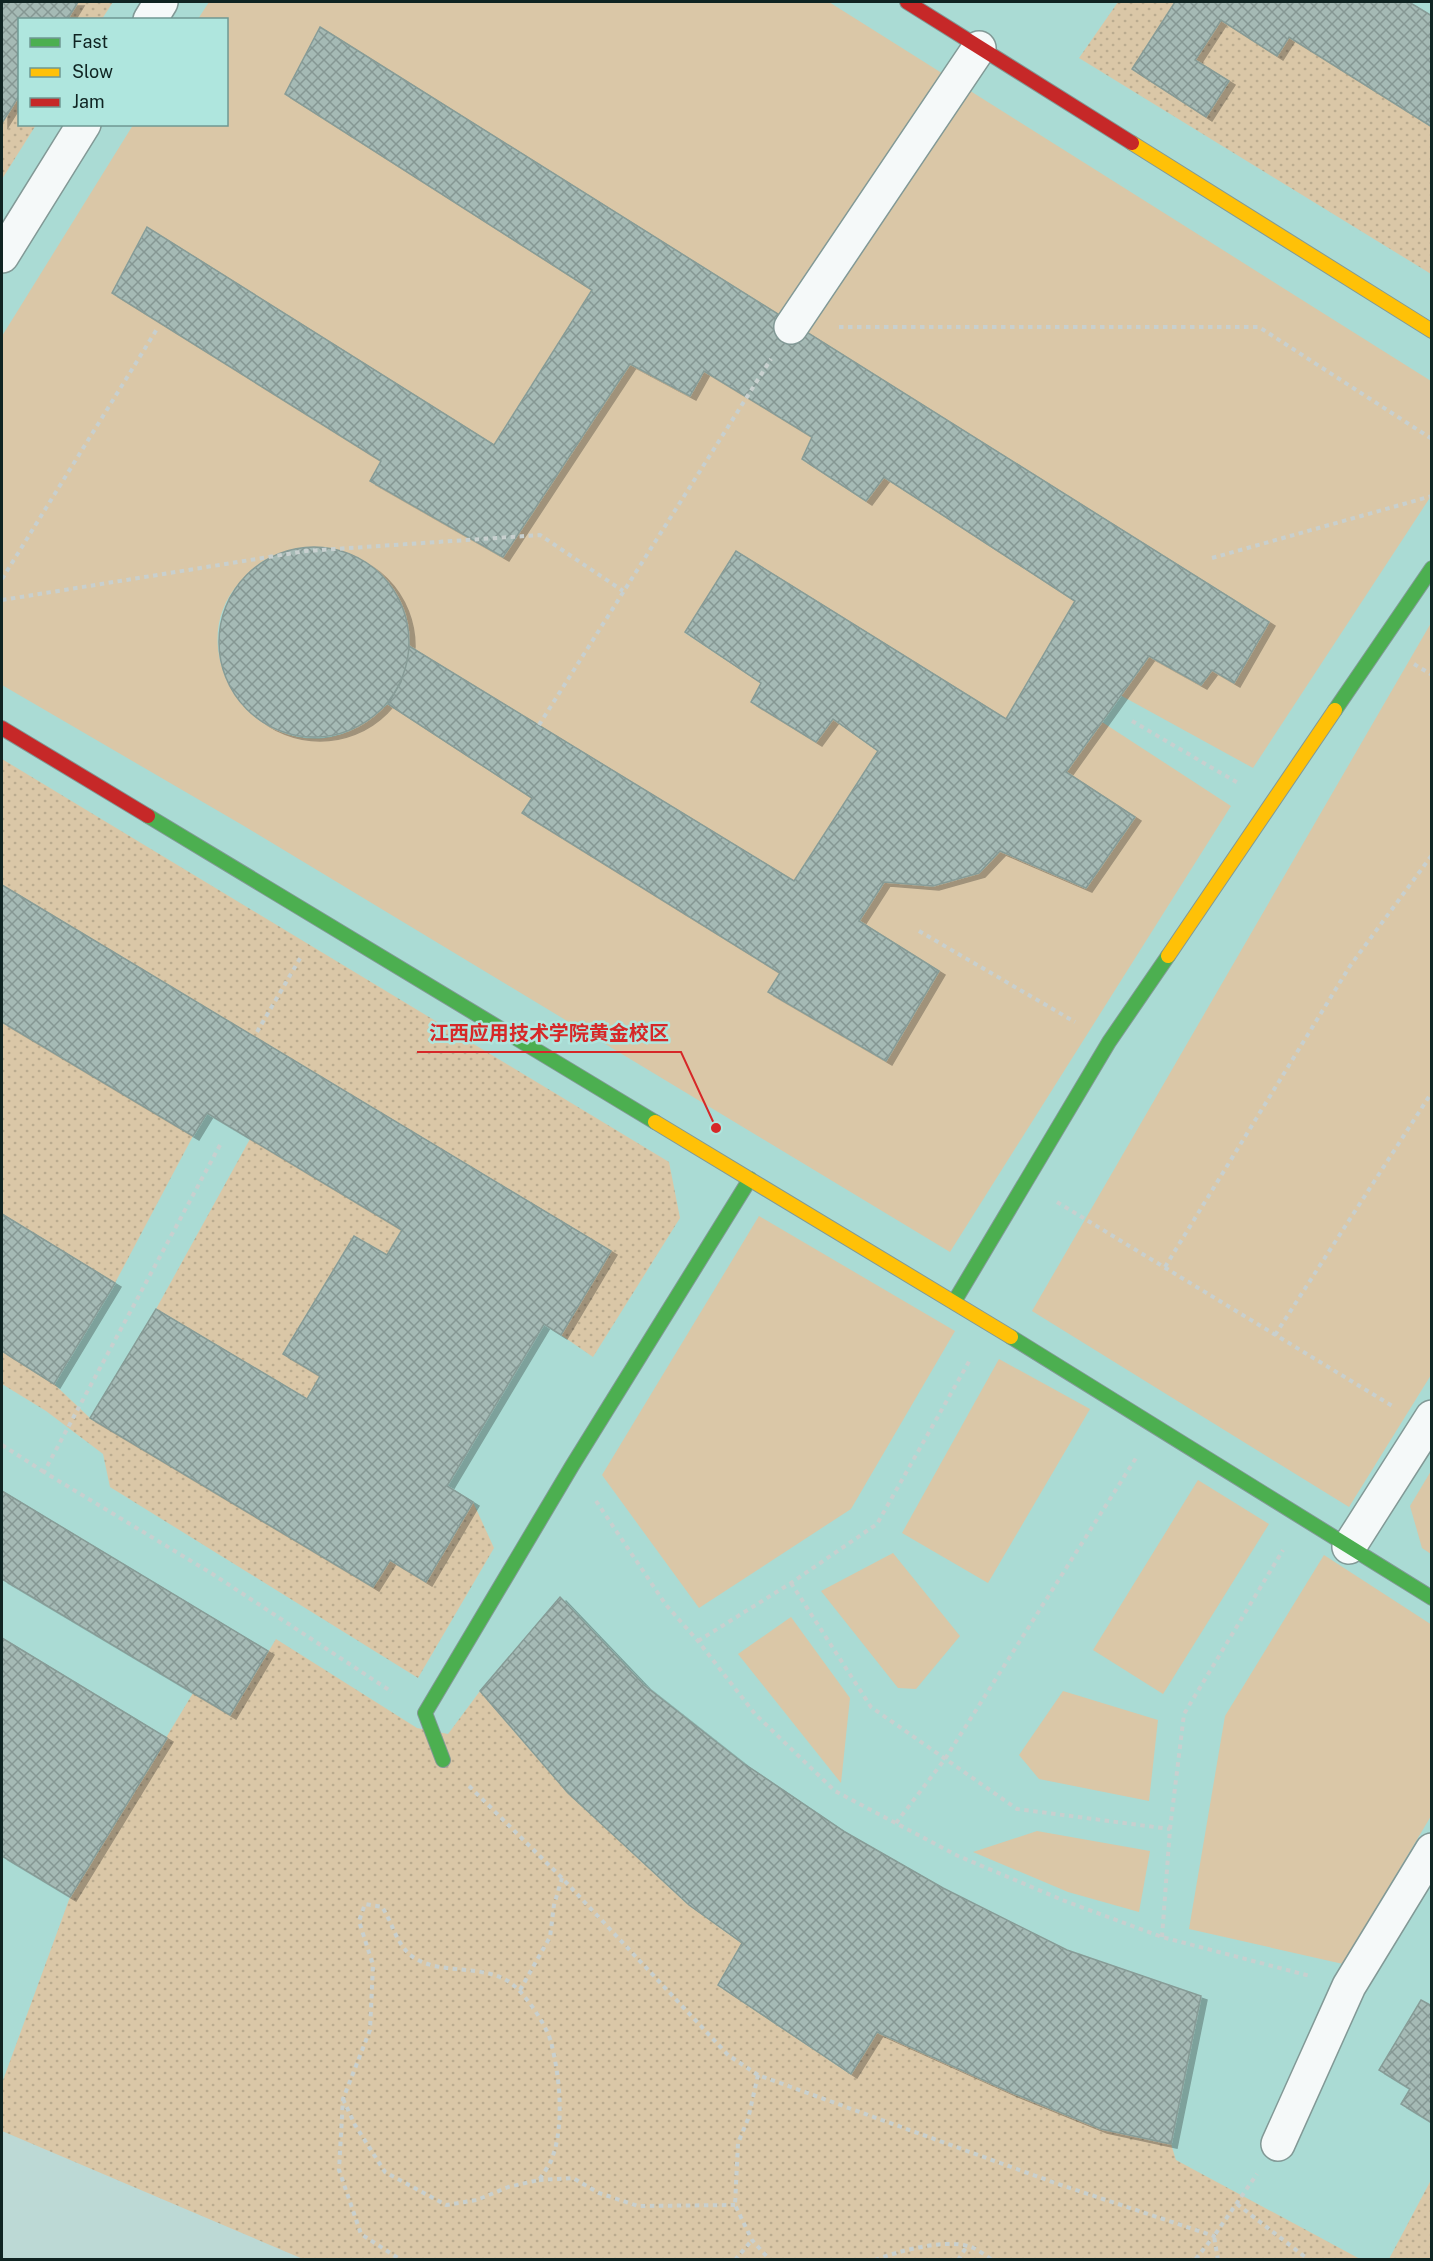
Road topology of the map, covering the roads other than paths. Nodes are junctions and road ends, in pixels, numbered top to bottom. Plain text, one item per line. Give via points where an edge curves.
1 (161, 2) edge
2 (907, 2) edge
3 (151, 18) edge
4 (979, 48) junction
5 (83, 126) edge
6 (2, 255) edge
7 (791, 327) road end
8 (1431, 331) edge
9 (1431, 568) edge
10 (2, 728) edge
11 (750, 1179) junction
12 (954, 1302) junction
13 (1428, 1422) edge
14 (1349, 1547) junction
15 (1431, 1598) edge
16 (443, 1760) road end
17 (1431, 1850) edge
18 (1278, 2144) road end

1 - 3 street
2 - 4 street
4 - 7 street
4 - 8 street
5 - 6 street
9 - 12 street via 1109,1042
10 - 11 street
11 - 12 street
11 - 16 street via 425,1713
12 - 14 street
13 - 14 street
14 - 15 street
17 - 18 street via 1349,1986

